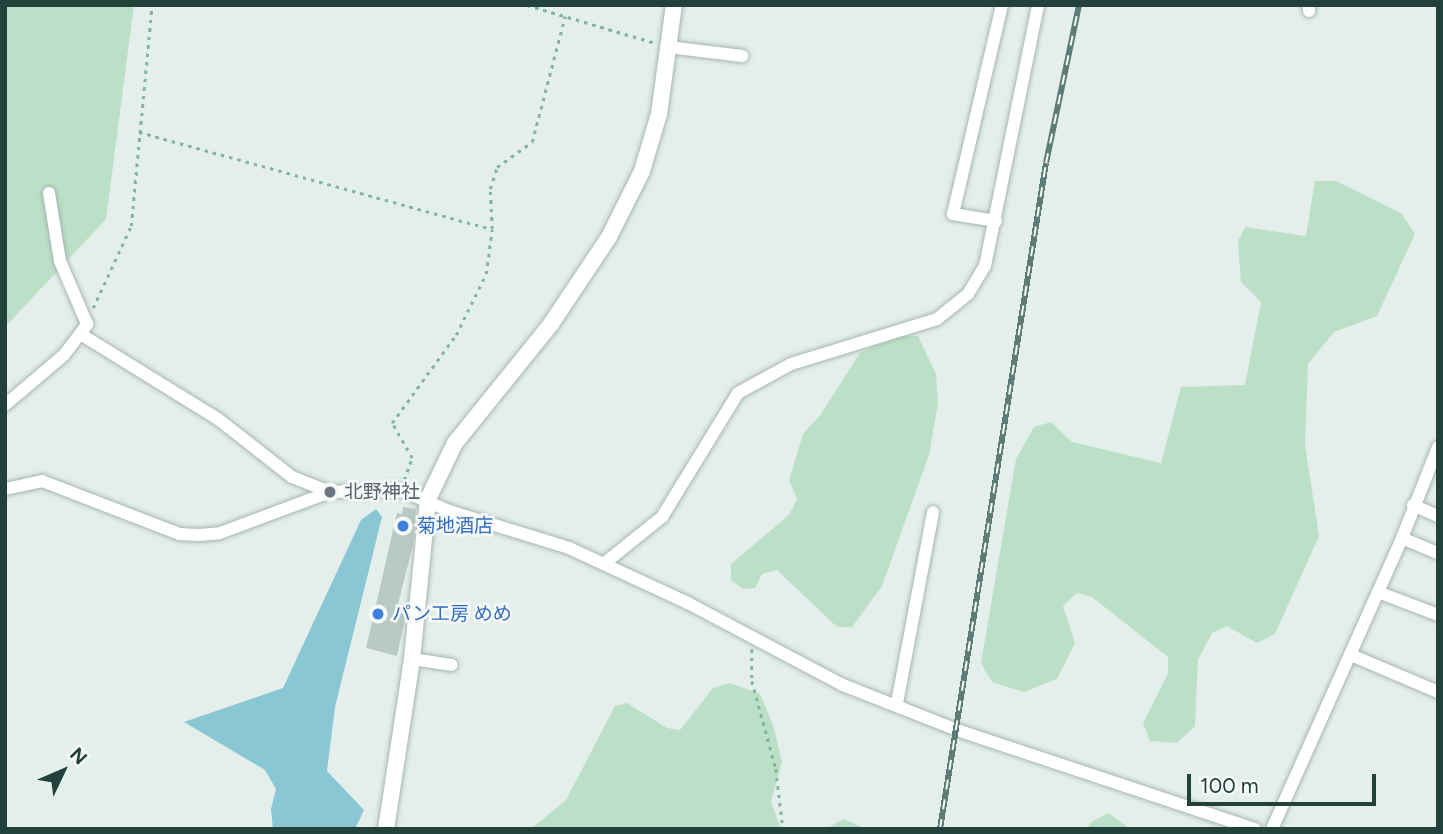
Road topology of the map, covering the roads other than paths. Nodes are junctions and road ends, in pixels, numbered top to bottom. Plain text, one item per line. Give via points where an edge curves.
1 (674, 5) edge
2 (1002, 5) edge
3 (1038, 5) edge
4 (668, 47) junction
5 (742, 56) dead end
6 (49, 193) dead end
7 (996, 221) junction
8 (84, 330) junction
9 (5, 405) edge
10 (1438, 447) edge
11 (5, 489) edge
12 (330, 492) junction
13 (428, 499) junction
14 (1413, 505) junction
15 (933, 512) dead end
16 (1438, 516) edge
17 (1402, 538) junction
18 (1438, 553) edge
19 (606, 562) junction
20 (1378, 592) junction
21 (1438, 615) edge
22 (1351, 655) junction
23 (412, 659) junction
24 (452, 666) dead end
25 (1438, 692) edge
26 (897, 703) junction
27 (386, 829) edge
28 (1255, 829) edge
29 (1272, 829) edge

1 - 4 street
2 - 7 street via 953,214
3 - 7 street
4 - 5 street
4 - 13 street via 651,149 610,237 551,324 455,443
6 - 8 street via 60,261
7 - 19 street via 985,266 968,294 949,312 791,364 738,393 662,517
8 - 9 street
8 - 12 street via 218,419 292,477
10 - 14 street
11 - 12 street via 42,481 178,534 199,535 220,533
12 - 13 street via 401,490
13 - 19 street via 449,511
13 - 23 street
14 - 16 street
14 - 17 street
15 - 26 street
17 - 18 street
17 - 20 street
19 - 26 street via 820,675
20 - 21 street
20 - 22 street
22 - 25 street
22 - 29 street
23 - 24 street
23 - 27 street
26 - 28 street via 957,730 985,735

